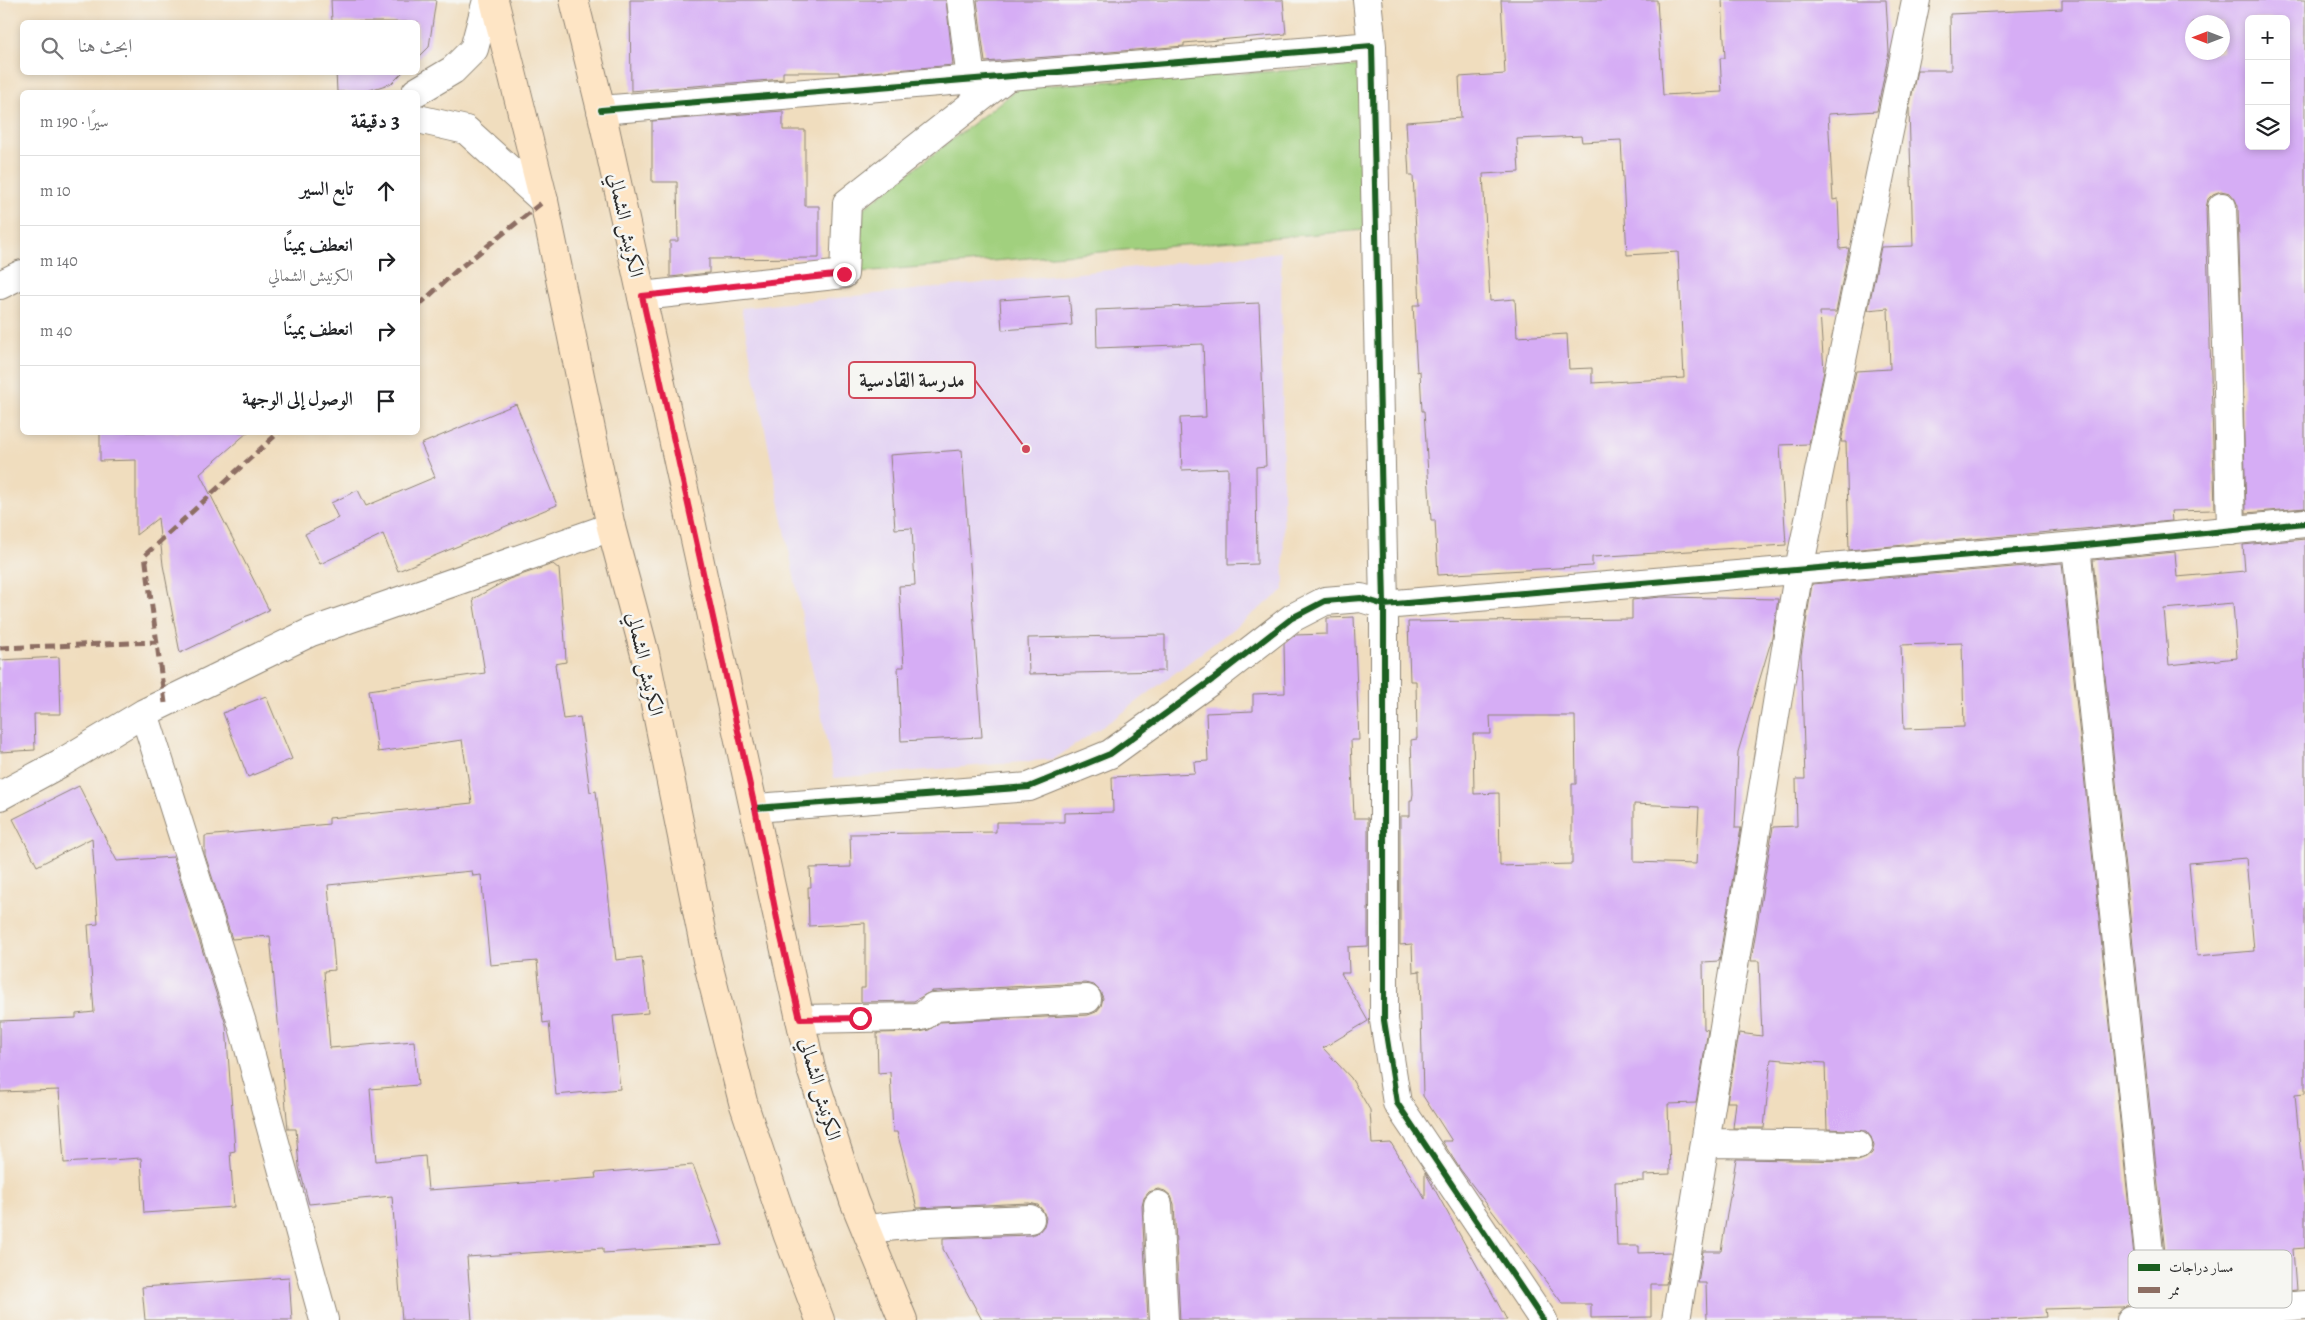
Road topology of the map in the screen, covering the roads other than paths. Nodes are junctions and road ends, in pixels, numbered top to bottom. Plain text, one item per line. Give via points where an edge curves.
1 (487, 0) edge
2 (494, 0) edge
3 (574, 0) edge
4 (961, 0) edge
5 (1368, 0) edge
6 (1916, 0) edge
7 (1372, 46) junction
8 (1007, 77) junction
9 (970, 80) junction
10 (419, 90) edge
11 (601, 110) junction
12 (420, 119) edge
13 (544, 201) junction
14 (2222, 207) dead end
15 (20, 275) edge
16 (0, 285) edge
17 (642, 296) junction
18 (2305, 523) edge
19 (612, 527) junction
20 (2231, 531) junction
21 (2076, 546) junction
22 (1799, 569) junction
23 (1384, 605) junction
24 (144, 713) junction
25 (0, 796) edge
26 (755, 808) junction
27 (1087, 999) dead end
28 (800, 1019) junction
29 (1705, 1143) junction
30 (1858, 1145) dead end
31 (1158, 1205) dead end
32 (1030, 1219) dead end
33 (866, 1229) junction
34 (2142, 1250) edge
35 (2305, 1305) edge
36 (2292, 1306) edge
37 (2271, 1308) edge
38 (2148, 1319) edge
39 (324, 1320) edge
40 (820, 1320) edge
41 (903, 1320) edge
42 (1164, 1320) edge
43 (1543, 1320) edge
44 (1676, 1320) edge

1 - 10 street via 474,49 453,70
2 - 13 main road, الكرنيش الشمالي
3 - 11 main road, الكرنيش الشمالي
4 - 9 street
5 - 7 street
6 - 22 street
7 - 8 street
7 - 23 street
8 - 9 street
8 - 17 street via 847,203 844,274
9 - 11 street
11 - 17 main road, الكرنيش الشمالي
12 - 13 street via 466,130
13 - 19 main road, الكرنيش الشمالي
14 - 20 street
15 - 16 street
17 - 26 main road, الكرنيش الشمالي
18 - 20 street
19 - 24 street via 311,632
19 - 40 main road, الكرنيش الشمالي via 644,654 707,960 743,1102
20 - 21 street
21 - 22 street
21 - 34 street
22 - 23 street
22 - 29 street
23 - 26 street via 1361,598 1325,601 1292,618 1110,754 1029,787
23 - 43 street via 1384,1020 1398,1103
24 - 25 street
24 - 39 street via 242,1023
26 - 28 main road, الكرنيش الشمالي
27 - 28 street via 933,1007 925,1015 916,1017
28 - 33 main road, الكرنيش الشمالي via 811,1069
29 - 30 street
29 - 44 street
31 - 42 street
32 - 33 street
33 - 41 main road, الكرنيش الشمالي
35 - 36 street
37 - 38 street

